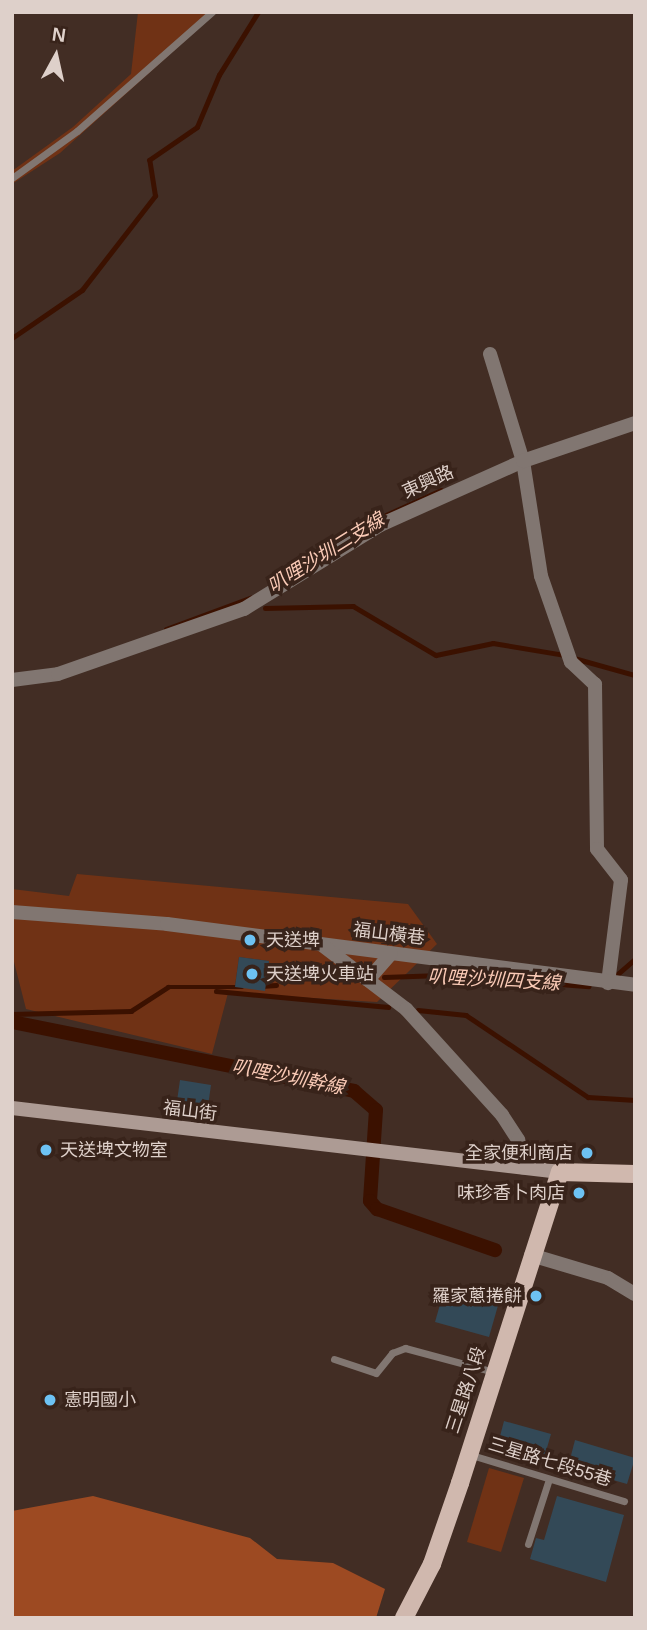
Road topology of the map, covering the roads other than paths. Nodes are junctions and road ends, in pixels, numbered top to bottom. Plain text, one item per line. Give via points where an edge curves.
1 (212, 12) edge
2 (12, 178) edge
3 (490, 355) dead end
4 (635, 423) edge
5 (523, 461) junction
6 (12, 680) edge
7 (12, 912) edge
8 (321, 945) junction
9 (391, 954) junction
10 (368, 980) junction
11 (608, 982) junction
12 (635, 985) edge
13 (12, 1108) edge
14 (523, 1168) junction
15 (560, 1172) junction
16 (635, 1174) edge
17 (531, 1255) junction
18 (635, 1294) edge
19 (334, 1359) dead end
20 (494, 1372) junction
21 (468, 1454) junction
22 (549, 1479) junction
23 (624, 1501) dead end
24 (528, 1544) dead end
25 (409, 1616) edge

1 - 2 lane via 77,131
3 - 5 street
4 - 5 street, 東興路
5 - 6 street, 東興路 via 380,525 244,608 58,674
5 - 11 street via 541,576 571,662 590,674 595,684 597,849 621,880
7 - 8 street, 福山橫巷 via 167,924
8 - 9 street, 福山橫巷
8 - 10 street
9 - 10 street
9 - 11 street, 福山橫巷
10 - 14 street via 405,1009 502,1115 518,1140
11 - 12 street, 福山橫巷
13 - 14 street, 福山街
14 - 15 street
15 - 16 main road
15 - 17 main road, 三星路八段
17 - 18 street via 608,1278
17 - 20 main road, 三星路八段
19 - 20 lane via 376,1373 392,1353 405,1348
20 - 21 main road, 三星路八段
21 - 22 lane, 三星路七段55巷
21 - 25 main road, 三星路八段
22 - 23 lane, 三星路七段55巷
22 - 24 lane

